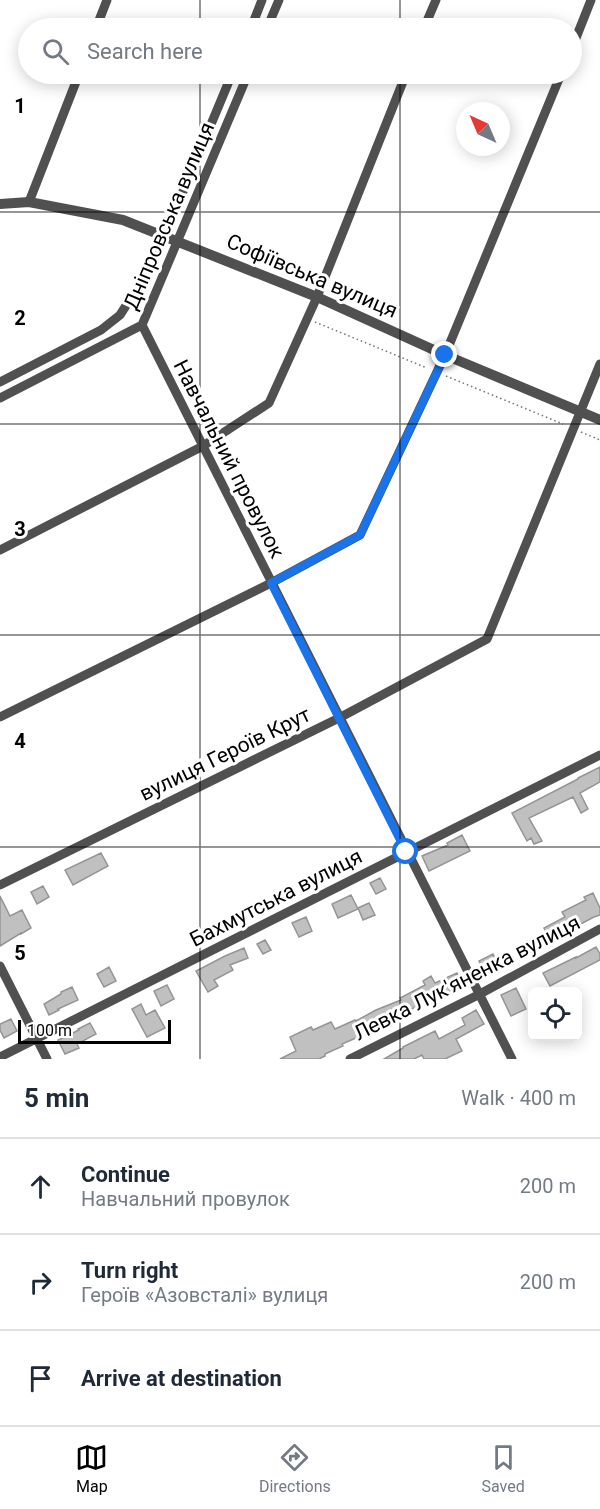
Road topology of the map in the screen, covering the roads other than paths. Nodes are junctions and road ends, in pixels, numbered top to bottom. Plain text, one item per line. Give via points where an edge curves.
1 (107, 0) edge
2 (262, 0) edge
3 (279, 0) edge
4 (436, 0) edge
5 (591, 0) edge
6 (100, 18) edge
7 (254, 18) edge
8 (271, 18) edge
9 (428, 18) edge
10 (582, 23) edge
11 (75, 84) edge
12 (228, 84) edge
13 (244, 84) edge
14 (402, 84) edge
15 (557, 84) edge
16 (29, 202) junction
17 (0, 204) edge
18 (164, 237) junction
19 (178, 242) junction
20 (317, 297) junction
21 (142, 325) junction
22 (445, 355) junction
23 (600, 364) edge
24 (0, 382) edge
25 (0, 398) edge
26 (580, 411) junction
27 (600, 420) edge
28 (202, 446) junction
29 (0, 550) edge
30 (271, 583) junction
31 (0, 717) edge
32 (339, 718) junction
33 (600, 755) edge
34 (406, 852) junction
35 (0, 885) edge
36 (600, 929) edge
37 (0, 966) edge
38 (478, 994) junction
39 (36, 1038) junction
40 (0, 1057) edge
41 (47, 1059) edge
42 (350, 1059) edge
43 (512, 1059) edge

1 - 6 street
2 - 7 street
3 - 8 street
4 - 9 street
5 - 10 street
11 - 16 street
12 - 18 street, Дніпровська вулиця
13 - 19 street, Дніпровська вулиця
14 - 20 street
15 - 22 street
16 - 17 street, Софіївська вулиця
16 - 18 street, Софіївська вулиця via 123,220
18 - 19 street, Софіївська вулиця
18 - 24 street, Дніпровська вулиця via 120,315 101,330
19 - 20 street, Софіївська вулиця
19 - 21 street, Дніпровська вулиця
20 - 22 street, Софіївська вулиця
20 - 28 street via 269,403
21 - 25 street, Дніпровська вулиця
21 - 28 street, Навчальний провулок
22 - 26 street, Софіївська вулиця
22 - 30 street via 360,535
23 - 26 street, вулиця Героїв Крут
26 - 27 street, Софіївська вулиця
26 - 32 street, вулиця Героїв Крут via 487,639
28 - 29 street
28 - 30 street, Навчальний провулок
30 - 31 street
30 - 32 street, Навчальний провулок
32 - 34 street, Навчальний провулок
32 - 35 street, вулиця Героїв Крут
33 - 34 street, Бахмутська вулиця
34 - 38 street, Навчальний провулок
34 - 39 street, Бахмутська вулиця
36 - 38 street, Левка Лук'яненка вулиця
37 - 39 street
38 - 42 street, Левка Лук'яненка вулиця
38 - 43 street, Навчальний провулок
39 - 40 street, Бахмутська вулиця
39 - 41 street

